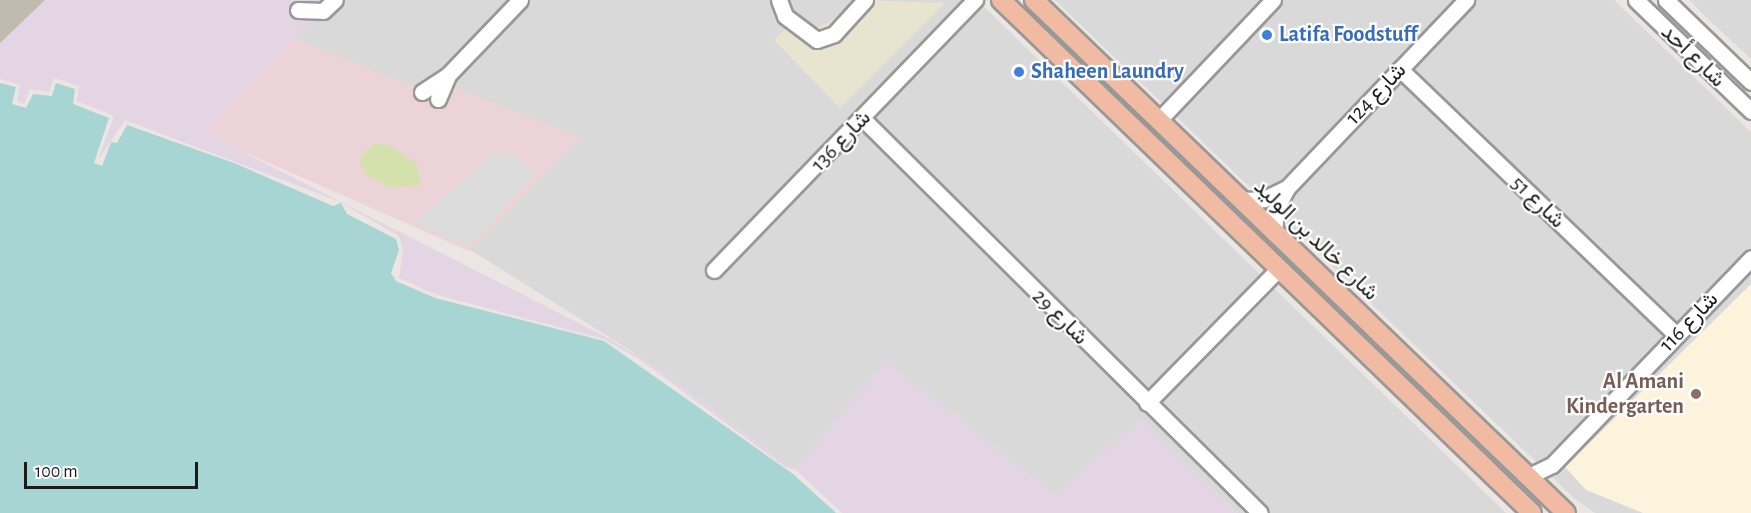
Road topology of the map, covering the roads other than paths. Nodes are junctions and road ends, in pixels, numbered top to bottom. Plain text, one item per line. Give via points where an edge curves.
1 (335, 0) edge
2 (520, 0) edge
3 (779, 0) edge
4 (865, 0) edge
5 (988, 0) edge
6 (1001, 0) edge
7 (1466, 0) edge
8 (1636, 0) edge
9 (1669, 1) edge
10 (1036, 2) edge
11 (1264, 3) edge
12 (971, 6) edge
13 (298, 10) dead end
14 (1022, 20) junction
15 (1062, 26) junction
16 (1697, 30) junction
17 (1046, 43) junction
18 (1682, 45) junction
19 (1400, 69) junction
20 (448, 75) junction
21 (1751, 82) edge
22 (422, 92) dead end
23 (438, 99) dead end
24 (1751, 111) edge
25 (863, 118) junction
26 (1158, 121) junction
27 (1287, 188) junction
28 (1240, 200) junction
29 (1274, 233) junction
30 (1751, 258) edge
31 (1278, 269) junction
32 (714, 270) dead end
33 (1676, 335) junction
34 (1147, 404) junction
35 (1552, 465) junction
36 (1527, 477) junction
37 (1544, 493) junction
38 (1260, 513) edge
39 (1532, 513) edge
40 (1566, 513) edge

1 - 13 street via 323,11
2 - 20 street
3 - 4 street via 785,16 817,40 834,34
5 - 12 street, شارع 136
6 - 14 main road, شارع خالد بن الوليد
7 - 19 street, شارع 124
8 - 18 street, شارع أحد
9 - 16 street, شارع أحد
10 - 14 main road via 1035,17
10 - 15 main road, شارع خالد بن الوليد
11 - 26 street
12 - 25 street, شارع 136
14 - 17 main road, شارع خالد بن الوليد
15 - 17 main road via 1048,29
15 - 26 main road, شارع خالد بن الوليد
16 - 18 street
16 - 21 street, شارع أحد
17 - 31 main road, شارع خالد بن الوليد
18 - 24 street, شارع أحد
19 - 27 street, شارع 124
19 - 33 street, شارع 51
20 - 22 street
20 - 23 street
25 - 32 street, شارع 136
25 - 34 street, شارع 29
26 - 28 main road, شارع خالد بن الوليد
27 - 28 street, شارع 124 via 1264,199
27 - 29 street, شارع 124 via 1276,209
28 - 29 main road, شارع خالد بن الوليد
29 - 36 main road, شارع خالد بن الوليد
30 - 33 street, شارع 116
31 - 34 street
31 - 39 main road, شارع خالد بن الوليد
33 - 35 street, شارع 116
34 - 38 street, شارع 29
35 - 36 street, شارع 116
35 - 37 street, شارع 116
36 - 37 main road, شارع خالد بن الوليد
37 - 40 main road, شارع خالد بن الوليد

